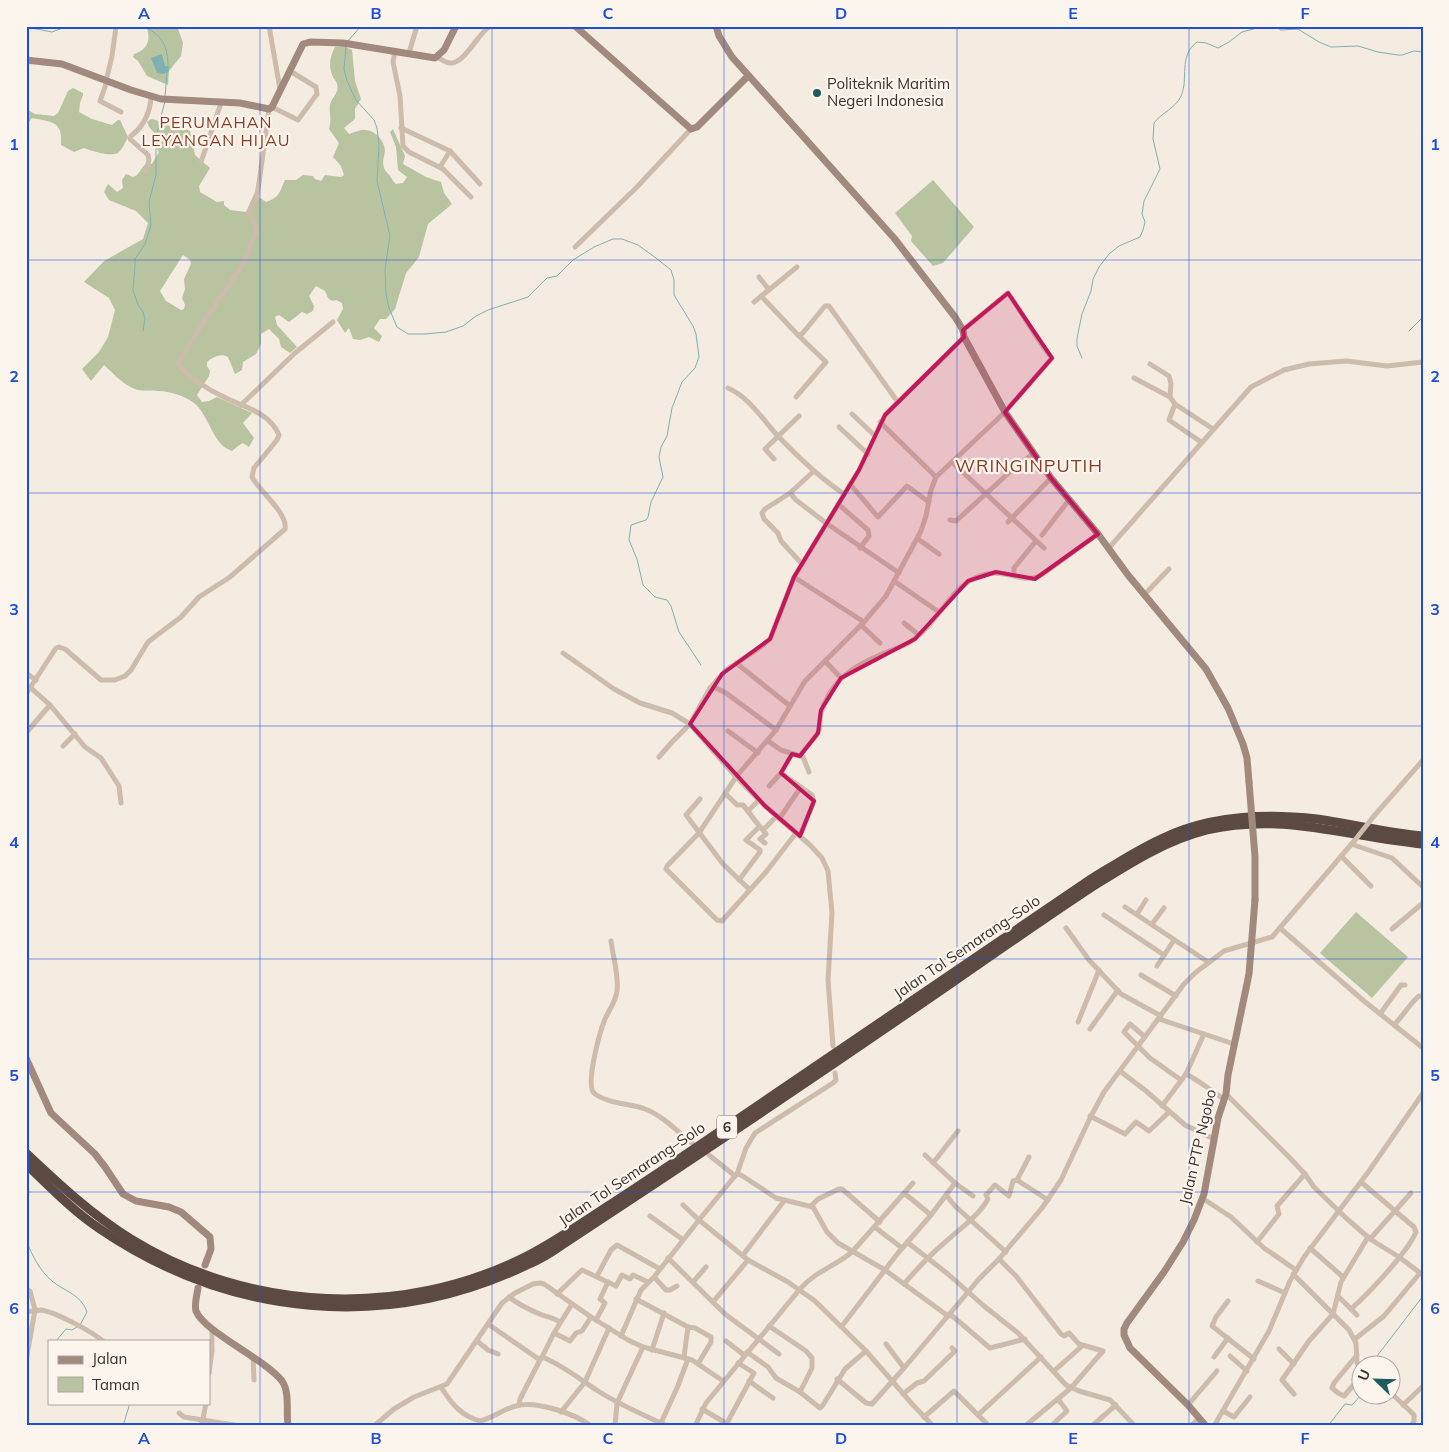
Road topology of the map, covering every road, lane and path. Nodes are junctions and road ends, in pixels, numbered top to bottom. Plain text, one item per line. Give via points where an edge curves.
1 (269, 26) edge
2 (417, 26) edge
3 (456, 26) edge
4 (490, 26) edge
5 (575, 26) edge
6 (716, 26) edge
7 (116, 27) edge
8 (395, 50) junction
9 (409, 52) junction
10 (437, 57) junction
11 (26, 60) edge
12 (290, 70) junction
13 (748, 76) junction
14 (106, 81) junction
15 (280, 89) junction
16 (151, 97) junction
17 (221, 102) junction
18 (271, 108) junction
19 (121, 112) dead end
20 (401, 128) junction
21 (691, 129) junction
22 (450, 151) junction
23 (201, 162) dead end
24 (440, 167) junction
25 (146, 172) dead end
26 (480, 184) dead end
27 (471, 197) dead end
28 (575, 247) dead end
29 (798, 267) dead end
30 (759, 277) dead end
31 (769, 290) junction
32 (762, 296) junction
33 (754, 302) dead end
34 (333, 322) dead end
35 (963, 334) junction
36 (798, 335) junction
37 (1423, 362) edge
38 (1150, 364) dead end
39 (1134, 378) dead end
40 (728, 388) dead end
41 (796, 397) dead end
42 (1170, 397) junction
43 (897, 401) junction
44 (1175, 404) junction
45 (241, 405) junction
46 (1005, 412) junction
47 (852, 414) dead end
48 (799, 416) dead end
49 (880, 422) junction
50 (839, 427) dead end
51 (1212, 430) junction
52 (874, 435) junction
53 (778, 436) junction
54 (1201, 442) junction
55 (1034, 453) junction
56 (868, 454) junction
57 (774, 459) dead end
58 (953, 463) junction
59 (814, 472) junction
60 (936, 478) junction
61 (1051, 478) junction
62 (850, 484) junction
63 (790, 492) junction
64 (844, 494) junction
65 (985, 494) junction
66 (1069, 500) junction
67 (929, 502) junction
68 (838, 504) junction
69 (950, 520) dead end
70 (1009, 520) junction
71 (826, 523) junction
72 (1098, 534) junction
73 (1042, 535) dead end
74 (918, 539) junction
75 (1036, 541) junction
76 (860, 548) junction
77 (1044, 548) dead end
78 (1108, 549) junction
79 (939, 554) dead end
80 (802, 564) junction
81 (1169, 569) dead end
82 (899, 573) junction
83 (1014, 575) junction
84 (794, 577) junction
85 (894, 581) junction
86 (1144, 595) junction
87 (939, 612) junction
88 (904, 623) dead end
89 (862, 624) junction
90 (919, 635) junction
91 (880, 643) dead end
92 (563, 653) dead end
93 (825, 661) junction
94 (736, 664) junction
95 (26, 674) edge
96 (841, 678) junction
97 (36, 680) junction
98 (31, 688) junction
99 (710, 688) junction
100 (26, 694) edge
101 (50, 705) junction
102 (790, 706) junction
103 (690, 724) junction
104 (776, 730) junction
105 (728, 731) dead end
106 (26, 733) edge
107 (75, 734) junction
108 (768, 740) junction
109 (63, 746) dead end
110 (758, 752) junction
111 (792, 754) junction
112 (800, 756) junction
113 (659, 757) dead end
114 (1423, 760) edge
115 (809, 772) dead end
116 (781, 773) junction
117 (736, 777) junction
118 (769, 786) dead end
119 (801, 787) junction
120 (725, 793) junction
121 (700, 799) dead end
122 (759, 800) junction
123 (121, 803) dead end
124 (748, 811) junction
125 (778, 818) junction
126 (761, 829) junction
127 (699, 833) junction
128 (798, 834) junction
129 (1423, 836) edge
130 (1353, 842) junction
131 (765, 843) dead end
132 (1423, 844) edge
133 (1341, 856) junction
134 (739, 880) junction
135 (1371, 886) dead end
136 (1423, 887) edge
137 (750, 890) junction
138 (1146, 900) dead end
139 (1423, 903) edge
140 (1125, 907) dead end
141 (1164, 908) dead end
142 (1137, 914) junction
143 (1104, 915) dead end
144 (1152, 924) junction
145 (1066, 928) dead end
146 (1280, 928) junction
147 (1392, 929) dead end
148 (1174, 940) junction
149 (610, 941) dead end
150 (1253, 943) junction
151 (1164, 955) junction
152 (1208, 962) junction
153 (1157, 966) dead end
154 (1099, 970) junction
155 (1141, 974) dead end
156 (1405, 985) dead end
157 (1118, 990) junction
158 (1176, 996) junction
159 (1423, 998) edge
160 (1380, 1014) junction
161 (1160, 1017) junction
162 (1078, 1022) dead end
163 (1394, 1025) junction
164 (1090, 1029) dead end
165 (1204, 1034) junction
166 (1145, 1037) junction
167 (1234, 1044) junction
168 (833, 1046) dead end
169 (1138, 1047) junction
170 (1423, 1048) edge
171 (26, 1058) edge
172 (1120, 1071) junction
173 (835, 1073) dead end
174 (1186, 1074) junction
175 (1181, 1080) junction
176 (1423, 1093) edge
177 (1225, 1097) junction
178 (1162, 1106) junction
179 (1168, 1112) junction
180 (1090, 1116) junction
181 (958, 1131) dead end
182 (1214, 1139) junction
183 (692, 1143) dead end
184 (26, 1153) edge
185 (709, 1155) dead end
186 (925, 1155) dead end
187 (1029, 1157) dead end
188 (934, 1163) junction
189 (26, 1164) edge
190 (1305, 1174) junction
191 (736, 1175) junction
192 (1017, 1180) junction
193 (1361, 1182) junction
194 (913, 1183) dead end
195 (955, 1183) junction
196 (904, 1193) junction
197 (1412, 1193) dead end
198 (946, 1195) junction
199 (973, 1196) dead end
200 (1202, 1198) junction
201 (1048, 1200) junction
202 (784, 1201) junction
203 (683, 1205) dead end
204 (811, 1206) junction
205 (1339, 1211) junction
206 (1395, 1212) junction
207 (931, 1215) junction
208 (650, 1216) dead end
209 (970, 1219) junction
210 (699, 1220) junction
211 (880, 1222) junction
212 (876, 1228) junction
213 (1369, 1238) junction
214 (682, 1239) junction
215 (907, 1242) junction
216 (1257, 1242) junction
217 (902, 1248) junction
218 (1310, 1248) junction
219 (852, 1252) junction
220 (1006, 1252) junction
221 (743, 1255) junction
222 (1399, 1257) junction
223 (668, 1258) junction
224 (928, 1259) junction
225 (999, 1259) junction
226 (748, 1260) junction
227 (205, 1265) dead end
228 (706, 1267) dead end
229 (660, 1269) junction
230 (885, 1270) junction
231 (1294, 1272) junction
232 (1421, 1274) edge
233 (597, 1276) junction
234 (654, 1277) junction
235 (1343, 1277) junction
236 (1258, 1281) dead end
237 (608, 1282) junction
238 (648, 1282) junction
239 (693, 1282) junction
240 (904, 1284) junction
241 (677, 1286) dead end
242 (198, 1288) dead end
243 (26, 1289) edge
244 (800, 1289) junction
245 (968, 1292) junction
246 (1285, 1293) junction
247 (557, 1294) junction
248 (1338, 1296) junction
249 (509, 1297) junction
250 (636, 1300) junction
251 (1228, 1301) dead end
252 (713, 1302) junction
253 (572, 1304) junction
254 (1351, 1309) junction
255 (35, 1310) junction
256 (26, 1312) edge
257 (664, 1313) junction
258 (1334, 1314) junction
259 (949, 1315) junction
260 (1357, 1315) dead end
261 (594, 1319) junction
262 (560, 1322) junction
263 (488, 1324) junction
264 (769, 1326) junction
265 (842, 1326) junction
266 (688, 1327) junction
267 (608, 1328) junction
268 (212, 1329) junction
269 (554, 1333) junction
270 (1018, 1333) junction
271 (621, 1336) junction
272 (759, 1338) junction
273 (1228, 1338) junction
274 (1025, 1339) junction
275 (1355, 1339) junction
276 (101, 1340) edge
277 (477, 1341) junction
278 (726, 1341) dead end
279 (886, 1344) dead end
280 (1009, 1345) junction
281 (1082, 1346) junction
282 (643, 1347) junction
283 (952, 1348) dead end
284 (652, 1350) junction
285 (1279, 1350) dead end
286 (210, 1351) edge
287 (866, 1351) junction
288 (746, 1353) junction
289 (498, 1354) dead end
290 (779, 1354) dead end
291 (1357, 1354) edge
292 (253, 1356) junction
293 (1230, 1356) dead end
294 (1042, 1357) junction
295 (686, 1358) junction
296 (1214, 1358) dead end
297 (541, 1359) junction
298 (1254, 1359) junction
299 (26, 1361) edge
300 (1352, 1361) edge
301 (738, 1363) junction
302 (698, 1364) junction
303 (1294, 1364) junction
304 (904, 1368) junction
305 (1054, 1371) junction
306 (1217, 1371) dead end
307 (1247, 1371) junction
308 (837, 1379) junction
309 (254, 1380) dead end
310 (723, 1381) junction
311 (749, 1381) junction
312 (893, 1381) junction
313 (585, 1382) junction
314 (1352, 1386) edge
315 (1423, 1386) edge
316 (441, 1388) junction
317 (1071, 1388) junction
318 (800, 1392) junction
319 (903, 1394) junction
320 (1294, 1394) dead end
321 (1250, 1397) dead end
322 (773, 1398) dead end
323 (1058, 1399) junction
324 (617, 1403) junction
325 (206, 1404) edge
326 (519, 1405) junction
327 (1116, 1405) junction
328 (1188, 1405) junction
329 (1403, 1405) joint
330 (702, 1409) junction
331 (1223, 1411) junction
332 (179, 1412) dead end
333 (561, 1412) junction
334 (978, 1415) junction
335 (924, 1417) junction
336 (1200, 1418) junction
337 (204, 1419) junction
338 (661, 1423) junction
339 (729, 1424) edge
340 (200, 1426) edge
341 (240, 1426) edge
342 (288, 1426) edge
343 (374, 1426) edge
344 (591, 1426) edge
345 (615, 1426) edge
346 (667, 1426) edge
347 (694, 1426) edge
348 (933, 1426) edge
349 (989, 1426) edge
350 (1025, 1426) edge
351 (1051, 1426) edge
352 (1092, 1426) edge
353 (1135, 1426) edge
354 (1191, 1426) edge
355 (1206, 1426) edge
356 (1214, 1426) edge
357 (1411, 1426) edge

1 - 15 street
2 - 9 street
3 - 10 main road
4 - 10 street via 456,62
5 - 21 main road
6 - 13 main road, Jalan PTP Ngobo via 732,57
7 - 14 street
8 - 9 main road
8 - 12 main road via 310,42 303,44
8 - 20 street via 393,62 400,96
9 - 10 main road
11 - 14 main road via 62,64
12 - 15 main road
12 - 18 street via 316,87 317,94 298,120
13 - 21 main road via 697,127
13 - 35 main road, Jalan PTP Ngobo via 894,238 938,293
14 - 16 main road
14 - 19 street via 101,101
15 - 18 main road
16 - 17 main road
16 - 25 street via 149,114 130,137 149,157
17 - 18 main road
17 - 23 street
18 - 45 street via 258,189 249,214 256,228 255,235 240,269 178,363 209,389
20 - 22 street
20 - 24 street via 405,148
21 - 28 street
22 - 24 street
22 - 26 street
24 - 27 street
29 - 31 street
30 - 31 street
31 - 32 street
32 - 33 street
32 - 36 street
34 - 45 street via 295,352
35 - 43 street
35 - 46 main road, Jalan PTP Ngobo
35 - 46 street via 1008,293 1052,358
36 - 41 street via 826,362
36 - 43 street via 825,306 829,306
37 - 51 street via 1387,366 1346,361 1284,370 1251,387
38 - 42 street via 1169,376
39 - 42 street
40 - 53 street via 759,413
42 - 44 street
43 - 49 street
44 - 51 street
44 - 54 street via 1169,420
45 - 97 street via 261,415 278,434 274,445 254,468 252,477 282,515 285,528 148,642 125,676 101,680 59,647
46 - 55 main road, Jalan PTP Ngobo
46 - 58 street
47 - 52 street
48 - 53 street
49 - 52 street
49 - 60 street
50 - 56 street
51 - 54 street
52 - 56 street
53 - 57 street via 763,448
53 - 59 street
54 - 78 street
55 - 61 main road, Jalan PTP Ngobo
55 - 65 street
56 - 62 street
58 - 60 street
58 - 65 street
59 - 63 street
59 - 64 street
60 - 67 street
61 - 66 main road, Jalan PTP Ngobo
61 - 70 street
62 - 64 street
62 - 67 street via 878,517 907,486
63 - 71 street
63 - 80 street via 762,513
64 - 68 street
65 - 69 street via 956,520
65 - 70 street
66 - 72 main road, Jalan PTP Ngobo
66 - 73 street
67 - 74 street
68 - 71 street
68 - 76 street via 868,530 869,536
70 - 75 street
71 - 76 street
71 - 80 street
72 - 78 main road, Jalan PTP Ngobo
72 - 83 street via 1038,577 1031,580
74 - 79 street
74 - 82 street
75 - 77 street
75 - 83 street via 1014,568
76 - 82 street
78 - 86 main road, Jalan PTP Ngobo
80 - 84 street
81 - 86 street
82 - 85 street
83 - 87 street via 996,572 976,577 958,590
84 - 89 street
84 - 94 street via 770,639
85 - 87 street
85 - 89 street via 881,603
86 - 150 main road, Jalan PTP Ngobo, bridge via 1206,669 1244,744 1255,857
87 - 90 street
88 - 90 street
89 - 91 street
89 - 93 street
90 - 96 street
92 - 103 street via 614,689
93 - 96 street
93 - 102 street via 806,681
94 - 99 street
94 - 102 street
95 - 97 street
96 - 112 street via 821,710 818,733
97 - 98 street
98 - 100 street
98 - 101 street
99 - 103 street
99 - 104 street via 726,692
101 - 106 street
101 - 107 street
102 - 104 street
103 - 113 street
103 - 117 street
104 - 108 street
105 - 110 street
107 - 109 street
107 - 123 street via 111,771 119,786
108 - 110 street
108 - 111 street
110 - 117 street
111 - 112 street
111 - 116 street
112 - 115 street
114 - 130 street, bridge
116 - 118 street
116 - 119 street
117 - 120 street
117 - 122 street
119 - 125 street
119 - 128 street via 812,795 814,801
120 - 124 street
120 - 127 street
121 - 127 street via 686,815
122 - 124 street
122 - 125 street
124 - 126 street
125 - 126 street
125 - 128 street
126 - 131 street via 766,834 760,839
126 - 134 street via 746,840 760,852
127 - 134 street
127 - 137 street via 666,866 666,870 720,921
128 - 137 street
128 - 168 street via 822,858 828,871 832,913 828,990
129 - 184 highway, Jalan Tol Semarang–Solo / 6 via 1318,819 1274,816 1220,820 1192,826 1162,838 1092,878 555,1241 495,1271 437,1289 349,1300 309,1298 246,1287 208,1275 172,1262 106,1222 79,1203
130 - 133 street
130 - 136 street via 1392,858
132 - 189 highway, Jalan Tol Semarang–Solo / 6 via 1292,824 1265,823 1207,830 1156,848 1072,900 562,1245 530,1264 442,1296 385,1306 346,1308 308,1306 207,1284 167,1268 99,1228
133 - 135 street
133 - 146 street
134 - 137 street
138 - 142 street
139 - 147 street
140 - 142 street
141 - 144 street
142 - 144 street
143 - 151 street
144 - 148 street
145 - 154 street
146 - 150 street via 1270,939
146 - 160 street
148 - 151 street
148 - 152 street
149 - 183 street via 617,992 599,1038 590,1078 591,1088 598,1095 618,1103 646,1109
150 - 152 street via 1227,949
150 - 167 main road, Jalan PTP Ngobo
151 - 153 street
152 - 158 street via 1190,977
154 - 157 street
154 - 162 street
155 - 158 street
156 - 160 street via 1401,985
157 - 161 street
157 - 164 street
158 - 161 street
159 - 163 street via 1416,998
160 - 163 street
161 - 165 street
161 - 166 street
163 - 170 street
165 - 167 street
165 - 174 street
166 - 169 street
166 - 169 street via 1130,1024 1124,1032
167 - 177 main road, Jalan PTP Ngobo
169 - 172 street
169 - 175 street
171 - 227 main road via 51,1113 91,1150 122,1192 136,1201 181,1212 210,1237 211,1249
172 - 178 street
172 - 180 street
173 - 191 street via 834,1082 828,1087 755,1133
174 - 175 street
174 - 177 street
175 - 178 street
176 - 193 street
177 - 182 main road, Jalan PTP Ngobo
177 - 190 street
178 - 179 street
179 - 180 street via 1149,1131 1136,1122 1125,1134
179 - 182 street via 1185,1125
180 - 201 street via 1068,1167
181 - 188 street
182 - 200 main road, Jalan PTP Ngobo
185 - 191 street
186 - 188 street
187 - 192 street
188 - 195 street
190 - 205 street
190 - 216 street via 1277,1206 1279,1214
191 - 202 street via 745,1177
191 - 210 street
192 - 201 street
192 - 209 street via 1013,1181 1009,1196 995,1185 986,1195 987,1201
193 - 205 street
193 - 206 street
194 - 196 street
195 - 198 street
195 - 199 street
196 - 207 street
196 - 211 street
197 - 206 street
198 - 207 street
198 - 209 street
200 - 216 street via 1238,1222
200 - 328 main road, Jalan PTP Ngobo via 1183,1242 1134,1311 1123,1333 1130,1348
201 - 220 street
202 - 204 street
202 - 221 street
203 - 210 street
204 - 211 street via 842,1189
204 - 219 street via 827,1232
205 - 213 street
205 - 218 street
206 - 213 street
206 - 222 street via 1416,1230
207 - 215 street
208 - 214 street
209 - 220 street
209 - 224 street
210 - 214 street
210 - 221 street
211 - 212 street
212 - 217 street
212 - 219 street
213 - 222 street
213 - 235 street
214 - 223 street
215 - 217 street
215 - 224 street
216 - 231 street
217 - 230 street
218 - 231 street
218 - 235 street
219 - 230 street
219 - 244 street via 816,1274
220 - 225 street
221 - 226 street
222 - 232 street
222 - 254 street
223 - 229 street
223 - 239 street
224 - 240 street
224 - 245 street
225 - 245 street
225 - 281 street via 1016,1276 1057,1331 1062,1336 1069,1333
226 - 244 street
226 - 252 street
228 - 239 street
229 - 233 street via 617,1245
229 - 234 street
230 - 240 street
230 - 265 street
231 - 246 street
231 - 258 street
232 - 275 street via 1384,1316
233 - 237 street
233 - 247 street via 580,1271
234 - 238 street
234 - 241 street via 666,1290
235 - 248 street
236 - 246 street
237 - 238 street via 616,1286 622,1275 630,1279 633,1275
237 - 261 street via 600,1299 605,1304
238 - 250 street
239 - 252 street
240 - 259 street
242 - 268 main road via 196,1309
243 - 255 street via 30,1291
244 - 264 street
244 - 265 street
245 - 259 street
245 - 270 street
246 - 298 street
247 - 249 street via 540,1282
247 - 253 street
248 - 254 street
248 - 258 street
249 - 262 street
249 - 263 street via 496,1309
250 - 257 street
250 - 271 street
251 - 273 street via 1212,1323
252 - 272 street
253 - 261 street
253 - 262 street
254 - 260 street
255 - 256 street
255 - 276 street via 79,1326
255 - 299 street
257 - 266 street
257 - 284 street
258 - 275 street
258 - 303 street
259 - 280 street via 990,1348
259 - 304 street
261 - 267 street
261 - 269 street via 570,1340
262 - 269 street
263 - 277 street
263 - 297 street
264 - 272 street
264 - 318 street via 812,1358 812,1368
265 - 287 street
266 - 295 street
266 - 302 street via 711,1337
267 - 271 street
267 - 313 street
268 - 286 street
268 - 292 main road
269 - 297 street
270 - 274 street
270 - 280 street
271 - 282 street
272 - 288 street
272 - 290 street
273 - 296 street
273 - 298 street
274 - 280 street
274 - 294 street
275 - 291 street
277 - 289 street
277 - 316 street via 450,1381
278 - 288 street
279 - 304 street
281 - 305 street
281 - 317 street via 1103,1352
282 - 284 street
282 - 324 street
283 - 319 street via 953,1354 924,1381
284 - 295 street
285 - 303 street
287 - 308 street
287 - 312 street
288 - 301 street
288 - 318 street via 766,1366 776,1378
292 - 309 street
292 - 342 main road via 282,1382 287,1400
293 - 307 street
294 - 305 street
294 - 334 street
295 - 302 street
295 - 338 street
297 - 313 street via 565,1368
297 - 326 street
298 - 307 street
300 - 314 street via 1332,1388 1344,1396
301 - 310 street
301 - 311 street via 754,1372
302 - 310 street
303 - 320 street via 1282,1380
304 - 312 street
305 - 317 street
306 - 328 street
307 - 331 street
308 - 312 street via 870,1405
308 - 318 street via 821,1407
310 - 330 street
311 - 322 street
311 - 339 street
312 - 319 street
313 - 324 street
313 - 333 street
315 - 329 street
316 - 326 street via 463,1414 480,1421
316 - 343 street via 414,1397
317 - 323 street
317 - 327 street via 1106,1398
319 - 335 street
321 - 331 street via 1234,1417
323 - 350 street
323 - 351 street via 1066,1410
324 - 338 street
324 - 345 street
325 - 337 street
326 - 333 street via 533,1404
327 - 352 street
327 - 353 street
328 - 336 main road, Jalan PTP Ngobo
329 - 357 street via 1415,1418
330 - 339 street
330 - 347 street
331 - 356 street
332 - 337 street via 184,1417
333 - 344 street
334 - 335 street via 954,1390
334 - 349 street
335 - 348 street
336 - 354 street
336 - 355 main road, Jalan PTP Ngobo
337 - 340 street
337 - 341 street
338 - 346 street

